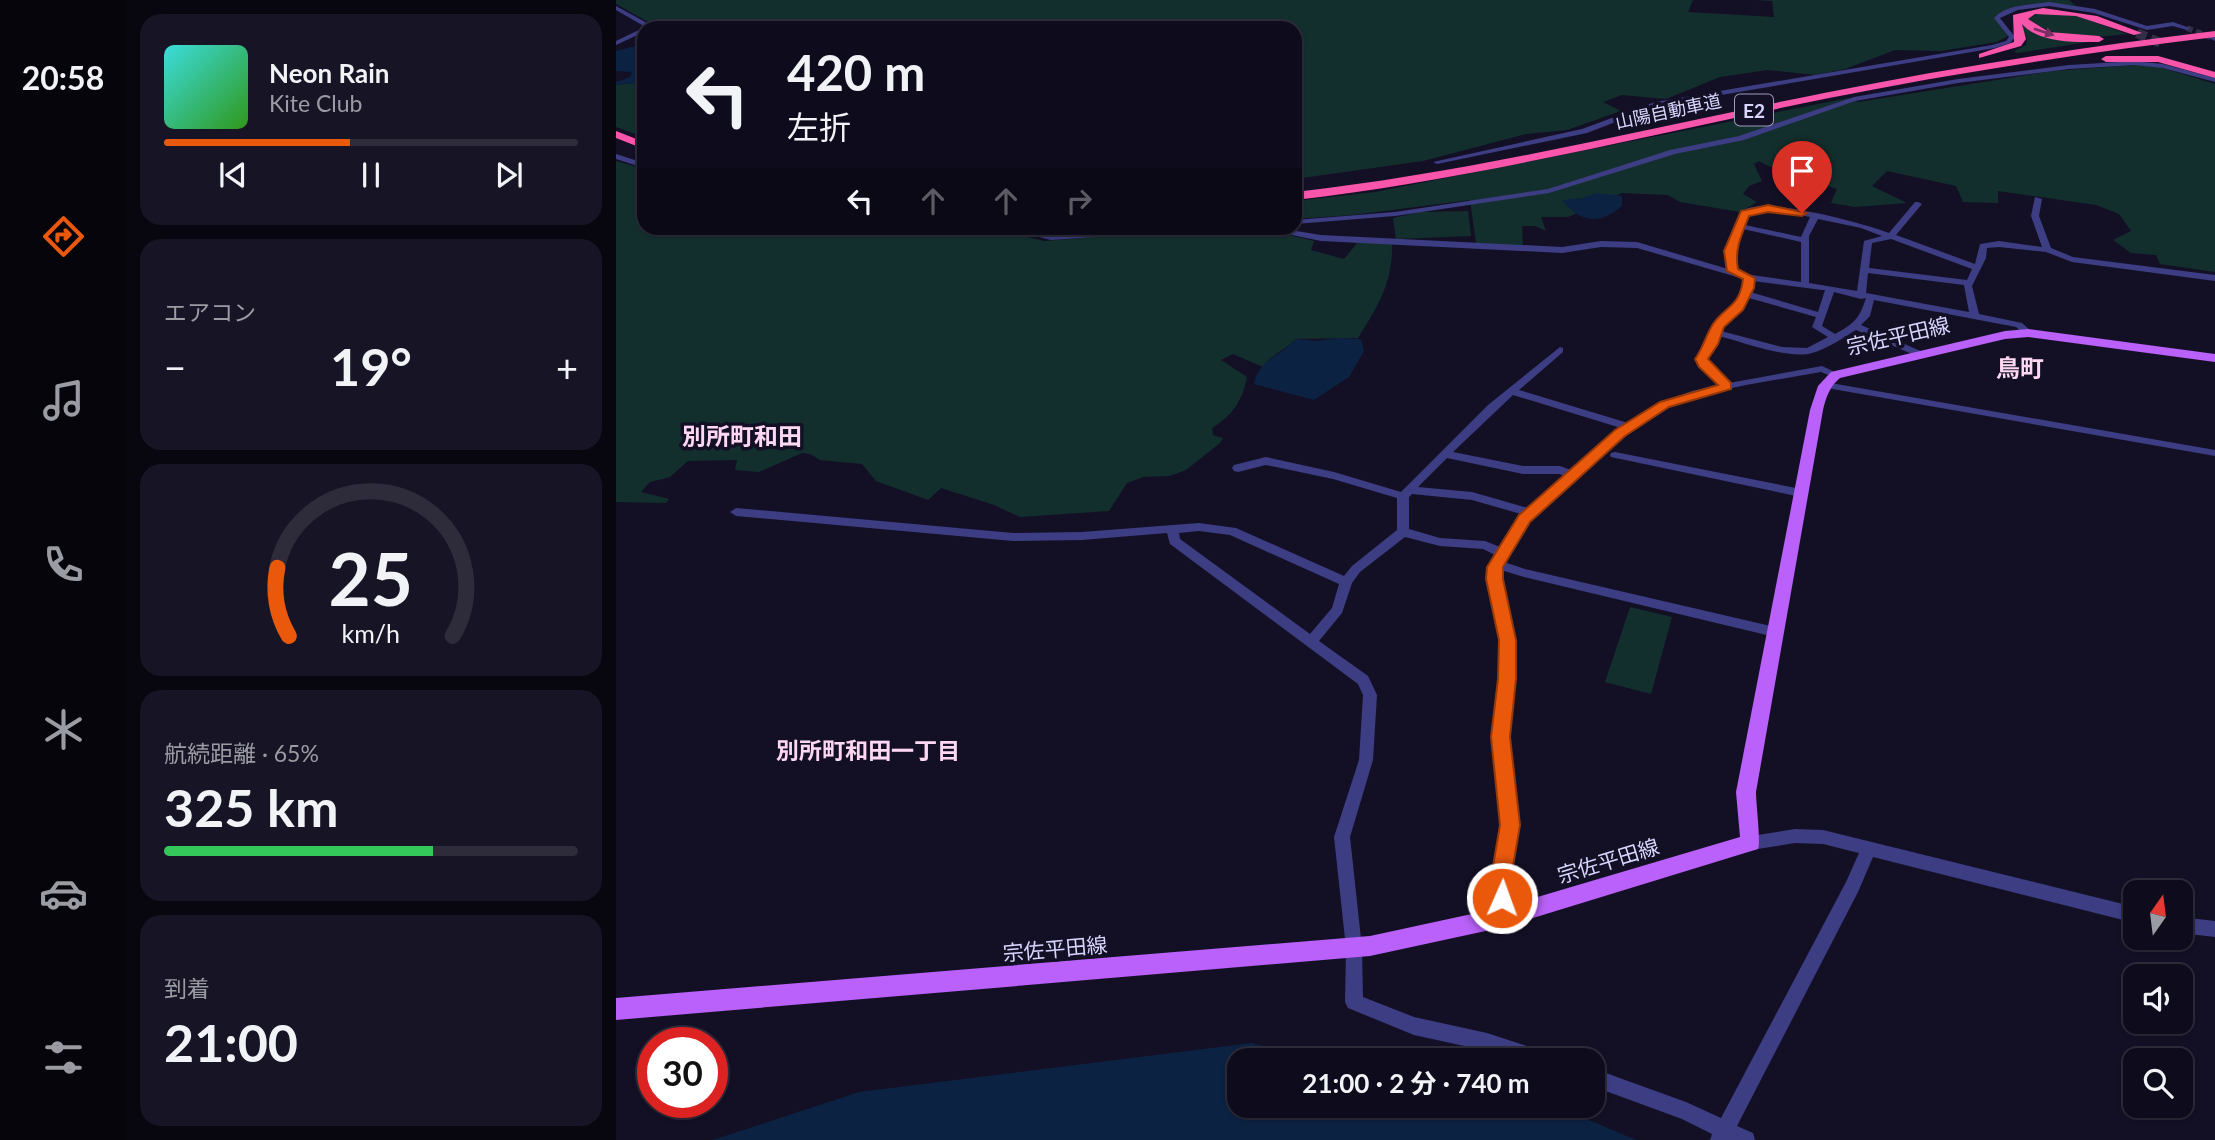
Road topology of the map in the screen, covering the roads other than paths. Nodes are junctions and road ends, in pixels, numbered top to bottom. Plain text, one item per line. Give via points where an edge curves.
1 (616, 8) edge
2 (640, 21) edge
3 (2184, 30) junction
4 (637, 33) edge
5 (2214, 35) edge
6 (616, 43) edge
7 (2165, 46) tunnel mouth
8 (2194, 58) dead end
9 (2215, 71) edge
10 (2215, 80) edge
11 (1894, 82) junction
12 (1834, 88) junction
13 (616, 134) edge
14 (637, 142) edge
15 (616, 145) edge
16 (637, 153) edge
17 (616, 156) edge
18 (1437, 162) dead end
19 (637, 164) edge
20 (1302, 189) edge
21 (1302, 195) edge
22 (2038, 199) dead end
23 (1918, 204) dead end
24 (1815, 216) junction
25 (1302, 221) edge
26 (1740, 226) junction
27 (1302, 234) edge
28 (1041, 235) edge
29 (1083, 235) edge
30 (1892, 235) junction
31 (1805, 240) junction
32 (2047, 250) junction
33 (1977, 268) junction
34 (1864, 270) junction
35 (1733, 271) junction
36 (1749, 278) junction
37 (2215, 278) edge
38 (1784, 282) junction
39 (1969, 283) junction
40 (1805, 284) junction
41 (1830, 289) junction
42 (1746, 294) junction
43 (1866, 297) junction
44 (1781, 305) junction
45 (1821, 316) junction
46 (1975, 317) junction
47 (1855, 326) junction
48 (1715, 332) junction
49 (2028, 333) junction
50 (1836, 338) junction
51 (1814, 349) junction
52 (1560, 350) dead end
53 (1922, 355) junction
54 (2215, 358) edge
55 (1831, 377) junction
56 (1727, 386) junction
57 (1512, 391) junction
58 (1629, 427) junction
59 (2215, 453) edge
60 (1444, 454) junction
61 (1615, 455) dead end
62 (1238, 468) dead end
63 (1573, 475) junction
64 (1406, 493) junction
65 (1801, 493) junction
66 (736, 512) dead end
67 (1531, 513) junction
68 (1173, 529) junction
69 (1404, 532) junction
70 (1499, 559) junction
71 (1346, 582) junction
72 (1775, 632) junction
73 (1311, 642) junction
74 (1751, 843) junction
75 (1868, 850) junction
76 (2123, 912) edge
77 (1504, 917) junction
78 (2193, 926) edge
79 (2215, 929) edge
80 (1354, 948) junction
81 (616, 1009) edge
82 (1505, 1048) edge
83 (1605, 1082) edge
84 (1724, 1131) edge
85 (1746, 1140) edge

1 - 2 street
3 - 5 highway, 山陽自動車道 / E2
3 - 12 highway, 山陽自動車道 / E2
12 -> 3 highway via 2012,48 2021,39 2016,17 2026,11 2070,11 2094,16 2135,33 2068,13 2035,12 2023,19 2030,27 2066,38
3 - 18 street via 2174,24 2147,28 2069,6 2017,8 1997,18 2012,37 1993,47 1655,104 1584,131
4 - 6 street
5 - 11 highway, 山陽自動車道 / E2
7 - 9 highway
8 - 9 highway
9 - 11 highway via 2125,58
10 - 25 street via 2135,63 1958,81 1854,99 1741,138 1673,152 1549,191 1395,214
11 - 21 highway, 山陽自動車道 / E2 via 1508,162
12 - 20 highway, 山陽自動車道 / E2 via 1468,163
13 - 14 highway
15 - 16 highway
17 - 19 street
22 - 32 street via 2035,216
23 - 30 street
24 - 26 street via 1755,209 1745,213
24 - 30 street
24 - 31 street
26 - 31 street
26 - 35 street via 1730,251
27 - 35 street via 1562,250 1637,245
28 - 29 street
30 - 33 street
30 - 34 street via 1868,241
31 - 40 street
32 - 33 street via 1989,243 1983,246
32 - 37 street via 2072,259
33 - 39 street
34 - 39 street
34 - 43 street
35 - 36 street
36 - 38 street
36 - 42 street
38 - 40 street
38 - 44 street
39 - 46 street
40 - 41 street
41 - 43 street
41 - 45 street
42 - 44 street
42 - 48 street
43 - 46 street
43 - 47 street via 1865,316
44 - 45 street
45 - 50 street via 1817,327
46 - 49 street via 2019,325
47 - 50 street
47 - 53 street
48 - 51 street via 1782,350 1800,353
48 - 56 street via 1701,359
49 - 53 main road, 宗佐平田線
49 - 54 main road, 宗佐平田線
50 - 51 street
51 - 55 street via 1830,366
52 - 57 street
53 - 55 main road, 宗佐平田線
55 - 56 street via 1822,369
55 - 59 street
55 - 65 main road via 1812,435
56 - 58 street via 1664,405
57 - 58 street
57 - 60 street
58 - 63 street
60 - 63 street
60 - 64 street
61 - 65 street
62 - 64 street via 1266,461
63 - 67 street
64 - 67 street via 1472,496
64 - 69 street
65 - 72 main road
66 - 68 street via 1013,537
67 - 70 street
68 - 71 street via 1232,531
68 - 73 street via 1174,541
69 - 70 street via 1440,542 1485,545
69 - 71 street
70 - 72 street via 1524,573
70 - 77 street via 1494,579 1508,640 1500,737 1510,825 1501,878
71 - 73 street via 1338,610
72 - 74 main road via 1746,792
73 - 80 street via 1363,680 1370,695 1366,760 1342,837
74 - 75 street via 1795,836
74 - 77 main road, 宗佐平田線
75 - 76 street
75 - 84 street
77 - 80 main road, 宗佐平田線
78 - 79 street
80 - 81 main road, 宗佐平田線
80 - 82 street via 1354,1002 1414,1026
83 - 84 street
84 - 85 street

